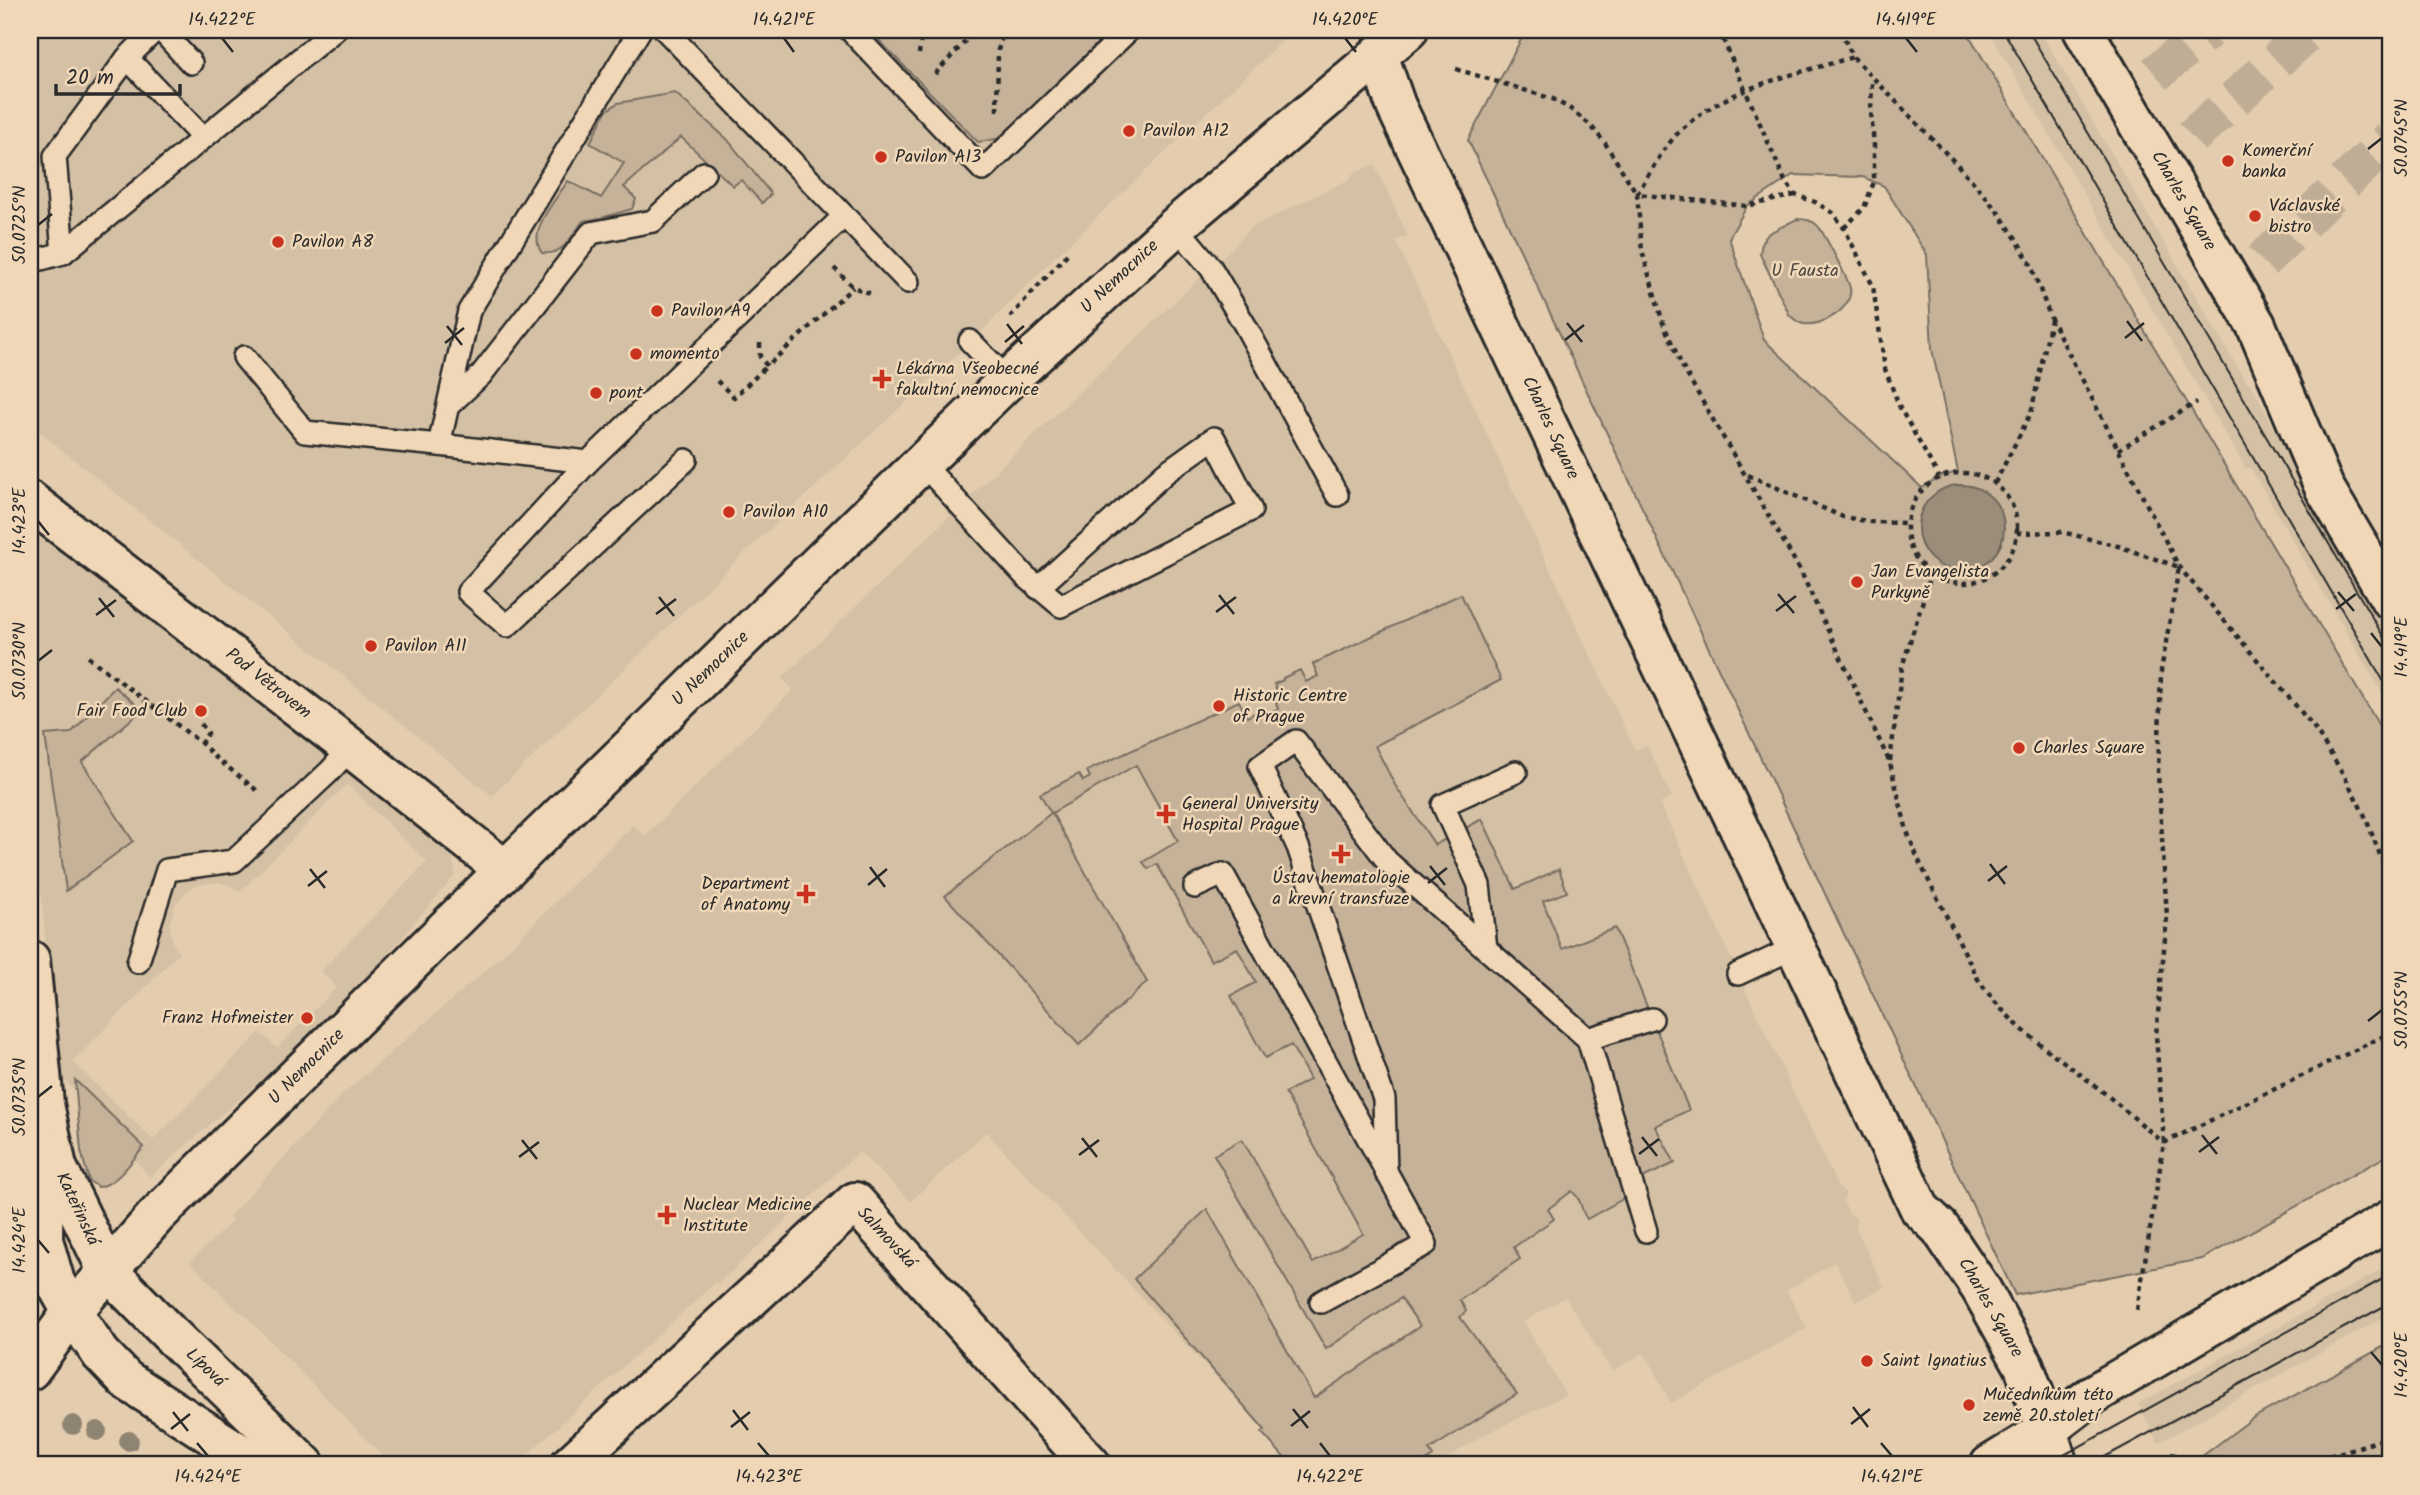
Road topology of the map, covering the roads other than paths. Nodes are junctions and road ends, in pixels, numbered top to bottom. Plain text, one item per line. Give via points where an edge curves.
1 (155, 30) edge
2 (160, 30) edge
3 (335, 30) edge
4 (640, 30) edge
5 (665, 30) edge
6 (850, 30) edge
7 (1129, 30) edge
8 (1408, 30) edge
9 (2083, 30) edge
10 (1378, 55) junction
11 (127, 58) junction
12 (191, 63) dead end
13 (203, 138) junction
14 (704, 173) dead end
15 (844, 216) junction
16 (1176, 226) junction
17 (63, 253) junction
18 (30, 262) edge
19 (908, 282) dead end
20 (970, 341) dead end
21 (244, 357) dead end
22 (1008, 380) junction
23 (450, 404) junction
24 (439, 445) junction
25 (685, 460) dead end
26 (588, 462) junction
27 (922, 463) junction
28 (1337, 495) dead end
29 (30, 501) edge
30 (1038, 588) junction
31 (2390, 599) edge
32 (351, 748) junction
33 (1516, 772) dead end
34 (505, 870) junction
35 (1195, 887) dead end
36 (1796, 947) junction
37 (1486, 949) junction
38 (30, 960) edge
39 (138, 962) dead end
40 (1738, 974) dead end
41 (1652, 1019) dead end
42 (1588, 1039) junction
43 (44, 1104) junction
44 (1386, 1173) junction
45 (2390, 1220) edge
46 (1646, 1231) dead end
47 (107, 1270) junction
48 (1321, 1302) dead end
49 (72, 1312) junction
50 (30, 1320) edge
51 (30, 1370) edge
52 (2053, 1448) edge
53 (258, 1465) edge
54 (305, 1465) edge
55 (570, 1465) edge
56 (1091, 1465) edge
57 (1990, 1465) edge

1 - 11 lane
2 - 12 lane
3 - 13 lane
4 - 23 lane via 470,311
5 - 15 lane
6 - 7 lane via 984,170
8 - 10 street
9 - 31 street, Charles Square via 2256,325 2323,487
10 - 16 street, U Nemocnice
10 - 36 street, Charles Square via 1396,106
11 - 13 lane
11 - 17 lane via 55,156
13 - 17 lane
14 - 23 lane via 653,220 591,233 481,375
15 - 19 lane
15 - 26 lane
16 - 22 street, U Nemocnice
16 - 28 lane via 1232,304
17 - 18 lane
20 - 22 lane
21 - 24 lane via 305,432
22 - 27 street, U Nemocnice
23 - 24 lane
24 - 26 lane
25 - 26 lane via 507,626 468,592
27 - 30 lane
27 - 34 street, U Nemocnice
29 - 32 street, Pod Větrovem
30 - 30 lane via 1061,606 1251,510 1214,438 1165,472
32 - 34 street, Pod Větrovem
32 - 39 lane via 234,861 167,870
33 - 37 lane via 1443,805 1479,885
34 - 47 street, U Nemocnice
35 - 44 lane via 1223,874
36 - 40 lane
36 - 52 street, Charles Square via 1920,1209 1940,1228 1981,1289 2024,1366
37 - 42 lane
37 - 44 lane via 1387,861 1296,741 1260,766 1298,847 1384,1099
38 - 43 street, Kateřinská
41 - 42 lane
42 - 46 lane
43 - 47 street, Kateřinská via 57,1167
43 - 49 street, Kateřinská via 43,1240 55,1282
44 - 48 lane via 1426,1244
45 - 52 street via 2094,1394
47 - 49 street, U Nemocnice
47 - 54 street, Lípová
49 - 50 street
49 - 51 street
49 - 53 street via 126,1380
52 - 57 street
55 - 56 street, Salmovská via 855,1202

